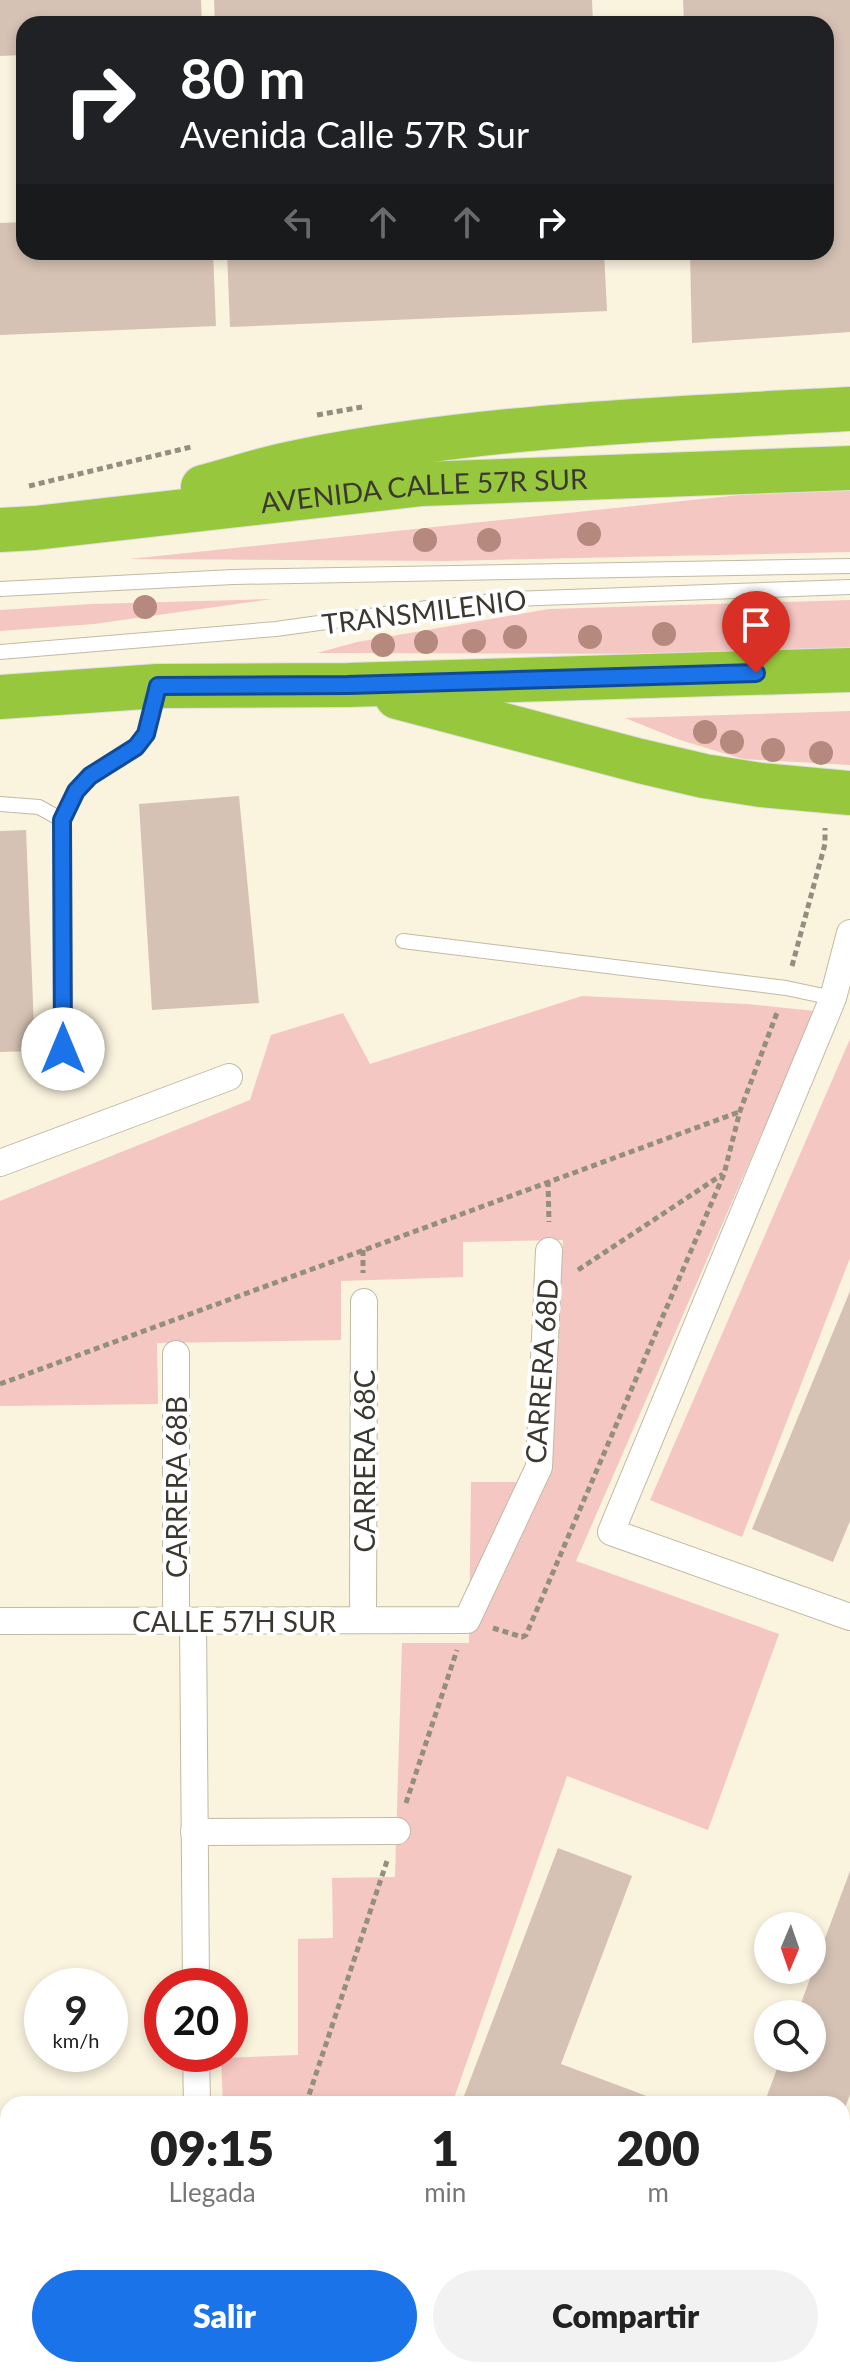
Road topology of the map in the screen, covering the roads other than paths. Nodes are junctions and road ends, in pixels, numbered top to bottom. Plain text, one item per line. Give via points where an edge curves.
1 (850, 409) edge
2 (850, 468) edge
3 (17, 529) edge
4 (850, 566) edge
5 (850, 587) edge
6 (0, 589) edge
7 (0, 652) edge
8 (850, 670) edge
9 (348, 685) junction
10 (158, 686) junction
11 (0, 697) edge
12 (850, 793) edge
13 (0, 804) edge
14 (62, 820) junction
15 (850, 933) edge
16 (403, 941) dead end
17 (833, 998) junction
18 (63, 1049) dead end
19 (229, 1077) dead end
20 (0, 1163) edge
21 (549, 1251) road end
22 (364, 1302) dead end
23 (176, 1354) dead end
24 (850, 1617) edge
25 (363, 1620) junction
26 (467, 1620) joint
27 (0, 1621) edge
28 (185, 1621) junction
29 (397, 1831) dead end
30 (194, 1832) junction
31 (196, 1968) edge
32 (196, 2072) edge
33 (197, 2096) edge

1 - 3 highway via 441,438 293,463
2 - 3 highway, AVENIDA CALLE 57R SUR via 422,484
4 - 6 lane, TRANSMILENIO via 324,575
5 - 7 lane, TRANSMILENIO via 512,599 276,629
8 - 9 highway
9 - 10 highway
9 - 12 highway via 704,776
10 - 11 highway
10 - 14 lane via 146,734 136,747 90,776
13 - 14 lane via 39,807
14 - 18 lane
15 - 17 street
16 - 17 lane
17 - 24 street via 611,1532
19 - 20 street
21 - 26 street, CARRERA 68D via 539,1467
22 - 25 street, CARRERA 68C
23 - 28 street, CARRERA 68B
25 - 26 street, CALLE 57H SUR
25 - 28 street, CALLE 57H SUR
27 - 28 street, CALLE 57H SUR
28 - 30 street, CARRERA 68B
29 - 30 street
30 - 31 street
32 - 33 street

